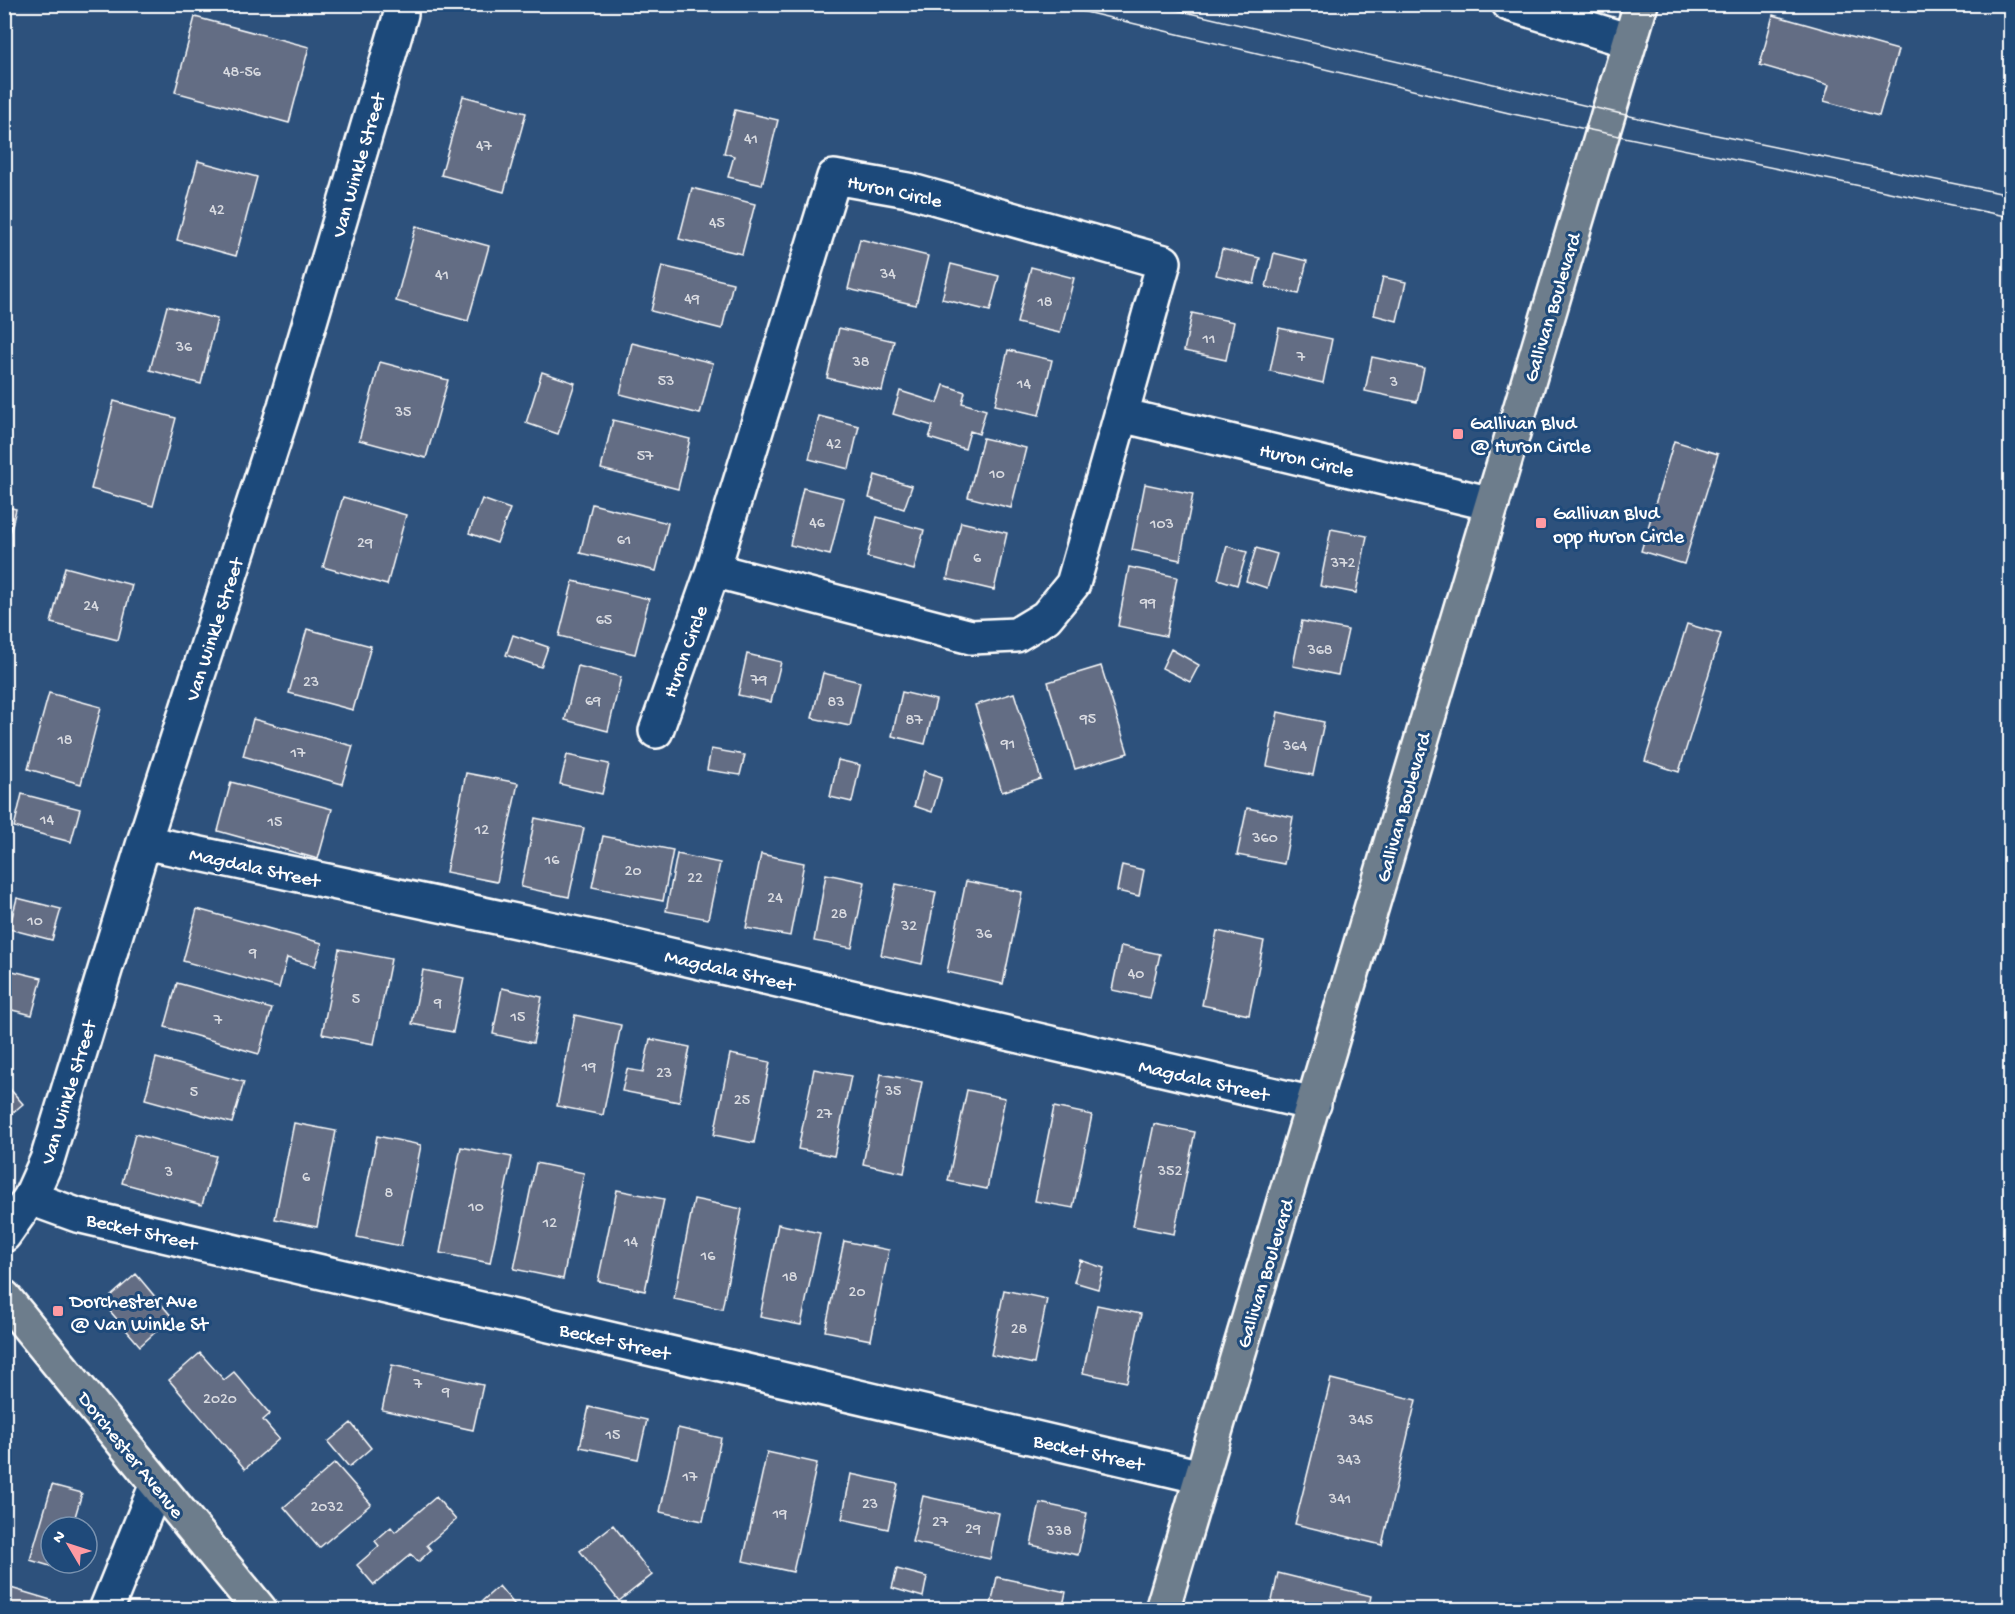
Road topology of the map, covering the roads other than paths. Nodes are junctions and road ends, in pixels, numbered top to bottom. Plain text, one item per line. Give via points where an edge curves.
1 (1509, 4) edge
2 (1641, 4) edge
3 (401, 14) dead end
4 (1630, 41) junction
5 (1121, 415) junction
6 (1492, 504) junction
7 (713, 570) junction
8 (656, 732) dead end
9 (144, 842) junction
10 (1314, 1104) junction
11 (30, 1198) junction
12 (4, 1235) edge
13 (4, 1297) edge
14 (1202, 1477) junction
15 (157, 1484) junction
16 (106, 1610) edge
17 (261, 1610) edge
18 (1162, 1610) edge

1 - 4 street
2 - 4 main road, Gallivan Boulevard
3 - 9 street, Van Winkle Street via 285,406
4 - 6 main road, Gallivan Boulevard
5 - 6 street, Huron Circle
5 - 7 street, Huron Circle via 1072,584 1046,617 1016,635 971,637
5 - 7 street, Huron Circle via 1164,262 908,190 834,177
6 - 10 main road, Gallivan Boulevard
7 - 8 street, Huron Circle
9 - 10 street, Magdala Street via 605,940
9 - 11 street, Van Winkle Street via 46,1160
10 - 14 main road, Gallivan Boulevard
11 - 12 street, Van Winkle Street
11 - 14 street, Becket Street via 76,1215
13 - 15 main road, Dorchester Avenue
14 - 18 main road, Gallivan Boulevard
15 - 16 street
15 - 17 main road, Dorchester Avenue

